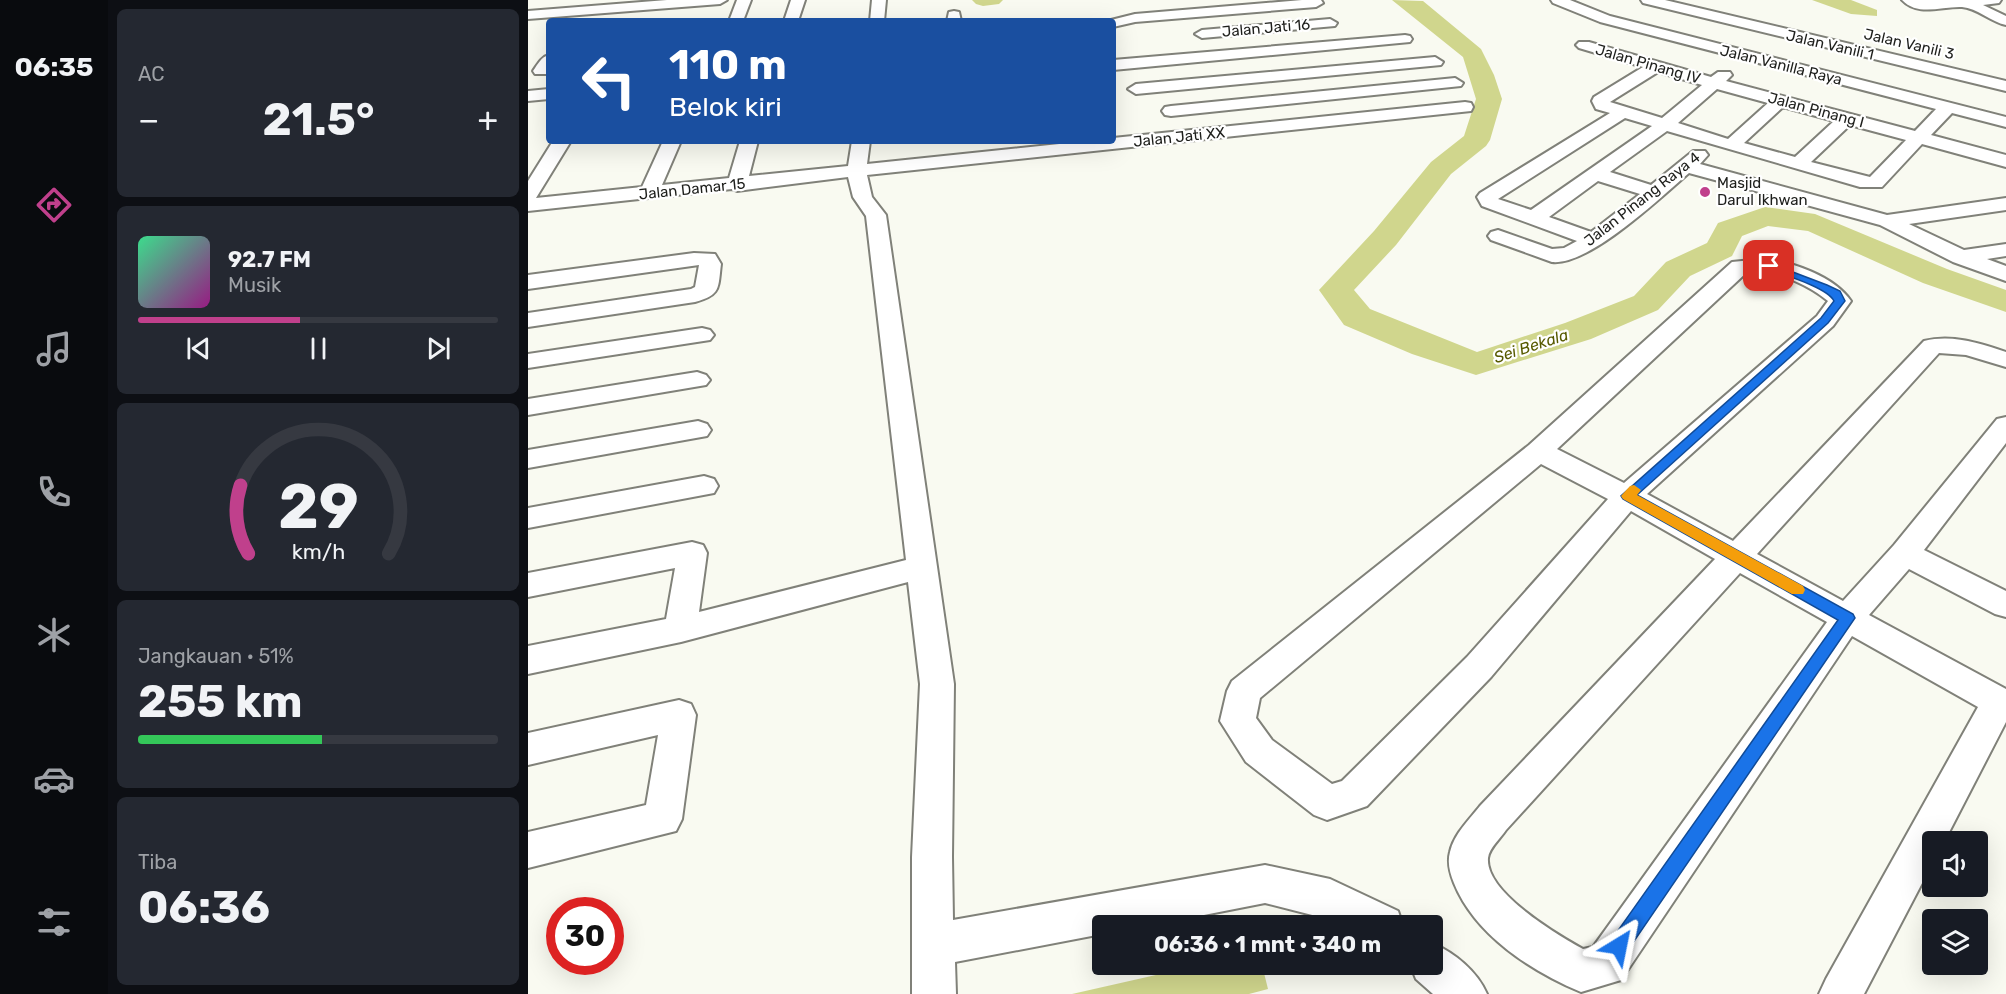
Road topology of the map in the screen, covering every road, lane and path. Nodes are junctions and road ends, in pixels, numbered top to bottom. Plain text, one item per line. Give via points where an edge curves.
1 (720, 0) edge
2 (744, 0) edge
3 (798, 0) edge
4 (879, 0) edge
5 (1558, 0) edge
6 (1687, 0) edge
7 (1909, 0) edge
8 (1994, 0) edge
9 (1654, 1) edge
10 (1315, 2) edge
11 (1964, 2) edge
12 (1125, 3) dead end
13 (1737, 6) dead end
14 (1191, 13) junction
15 (531, 18) edge
16 (737, 18) edge
17 (792, 18) edge
18 (877, 18) edge
19 (1605, 19) junction
20 (2006, 21) edge
21 (1116, 23) edge
22 (1137, 23) junction
23 (1330, 23) junction
24 (1823, 24) dead end
25 (1202, 34) junction
26 (1801, 38) junction
27 (1405, 39) dead end
28 (1347, 44) junction
29 (1584, 45) dead end
30 (1845, 49) junction
31 (1946, 52) dead end
32 (1214, 56) junction
33 (1751, 57) junction
34 (1435, 62) dead end
35 (1116, 64) edge
36 (1657, 66) junction
37 (1930, 68) junction
38 (1812, 72) junction
39 (1227, 80) junction
40 (1455, 83) dead end
41 (1713, 83) junction
42 (2006, 86) edge
43 (1136, 89) dead end
44 (546, 94) edge
45 (528, 96) edge
46 (1781, 100) junction
47 (2006, 102) edge
48 (1237, 104) junction
49 (1465, 107) dead end
50 (1948, 107) junction
51 (1171, 111) dead end
52 (1623, 112) junction
53 (1847, 118) junction
54 (1999, 120) edge
55 (1665, 125) junction
56 (1252, 129) junction
57 (1920, 137) junction
58 (1116, 141) edge
59 (1724, 142) junction
60 (560, 144) edge
61 (671, 144) edge
62 (748, 144) edge
63 (861, 144) edge
64 (1077, 144) edge
65 (1029, 147) edge
66 (962, 150) edge
67 (2006, 161) edge
68 (1798, 164) junction
69 (1686, 166) junction
70 (857, 171) junction
71 (1596, 174) junction
72 (737, 185) junction
73 (1653, 192) junction
74 (649, 193) junction
75 (528, 196) edge
76 (2006, 204) edge
77 (528, 205) edge
78 (1535, 217) junction
79 (1887, 221) junction
80 (1498, 236) dead end
81 (1594, 240) junction
82 (2006, 250) edge
83 (1960, 257) junction
84 (2006, 274) edge
85 (528, 282) edge
86 (528, 320) edge
87 (702, 335) dead end
88 (2006, 360) edge
89 (528, 361) edge
90 (697, 380) dead end
91 (528, 407) edge
92 (2006, 425) edge
93 (698, 430) dead end
94 (1539, 451) junction
95 (528, 459) edge
96 (704, 486) dead end
97 (1627, 496) junction
98 (528, 518) edge
99 (1905, 553) junction
100 (1736, 556) junction
101 (923, 567) junction
102 (528, 585) edge
103 (2006, 605) edge
104 (1847, 618) junction
105 (681, 629) junction
106 (528, 660) edge
107 (2002, 704) edge
108 (528, 749) edge
109 (528, 850) edge
110 (1096, 915) edge
111 (1361, 915) edge
112 (1092, 916) edge
113 (933, 945) junction
114 (1443, 975) edge
115 (934, 994) edge
116 (1465, 994) edge
117 (1840, 994) edge

1 - 15 street
2 - 16 street
3 - 17 street
4 - 18 street
5 - 19 street, Jalan Vanilla Raya
6 - 13 street via 1725,9
7 - 11 street via 1924,6
8 - 11 street
9 - 19 street
9 - 26 street, Jalan Vanili 1
10 - 14 street
10 - 23 street
11 - 20 street
12 - 22 street
14 - 22 street
14 - 25 street
19 - 33 street, Jalan Vanilla Raya
21 - 22 street
23 - 25 street, Jalan Jati 16
23 - 28 street
24 - 26 street
25 - 32 street
26 - 30 street, Jalan Vanili 1
27 - 28 street
28 - 32 street
29 - 36 street, Jalan Pinang IV
30 - 37 street, Jalan Vanili 1
30 - 38 street
31 - 37 street
32 - 35 street via 1150,56
32 - 39 street
33 - 38 street, Jalan Vanilla Raya
33 - 41 street
34 - 39 street
36 - 41 street, Jalan Pinang IV
36 - 52 street via 1600,102
37 - 42 street, Jalan Vanili 1
38 - 50 street, Jalan Vanilla Raya
39 - 43 street
39 - 48 street
40 - 48 street
41 - 46 street, Jalan Pinang I
41 - 55 street
44 - 45 street
46 - 53 street, Jalan Pinang I
46 - 59 street, Jalan Pinang Raya 4
47 - 54 street
48 - 51 street
48 - 56 street
49 - 56 street, Jalan Jati XX
50 - 54 street, Jalan Vanilla Raya
50 - 57 street
52 - 55 street
52 - 78 street via 1487,197 1489,202
53 - 57 street, Jalan Pinang I
53 - 68 street
55 - 59 street
55 - 71 street
56 - 58 street, Jalan Jati XX
57 - 67 street, Jalan Pinang I
57 - 68 street via 1875,183
59 - 68 street
59 - 69 street, Jalan Pinang Raya 4
60 - 75 street
61 - 74 street
62 - 72 street
63 - 70 street
64 - 65 street, Jalan Jati XX
65 - 66 street, Jalan Jati XX
66 - 70 street, Jalan Jati XX
69 - 73 street, Jalan Pinang Raya 4
69 - 79 street
70 - 72 street, Jalan Damar 15
70 - 101 street via 860,194 876,215
71 - 73 street
71 - 78 street
72 - 74 street, Jalan Damar 15
73 - 81 street, Jalan Pinang Raya 4
74 - 77 street, Jalan Damar 15
76 - 79 street
78 - 81 street
79 - 83 street
80 - 81 street, Jalan Pinang Raya 4 via 1562,256
82 - 83 street
83 - 84 street
85 - 86 street via 694,259 711,264 706,291 695,295
87 - 89 street
88 - 100 street via 1971,347 1932,346
90 - 91 street
92 - 99 street
93 - 95 street
94 - 97 street
94 - 97 street via 1740,267 1769,266 1836,294 1840,301 1824,321
94 - 97 street via 1244,691 1238,722 1259,751 1327,803 1354,794 1471,675
96 - 98 street
97 - 100 street
99 - 103 street
99 - 104 street
100 - 104 street
100 - 104 street via 1493,818 1470,852 1468,874 1490,906 1555,958 1581,971 1606,965
101 - 105 street
101 - 113 street via 937,684
102 - 105 street via 692,553
104 - 107 street
105 - 106 street
107 - 117 street
108 - 109 street via 679,715 663,819
110 - 111 street via 1265,884 1330,899
112 - 113 street
113 - 115 street
114 - 116 street

